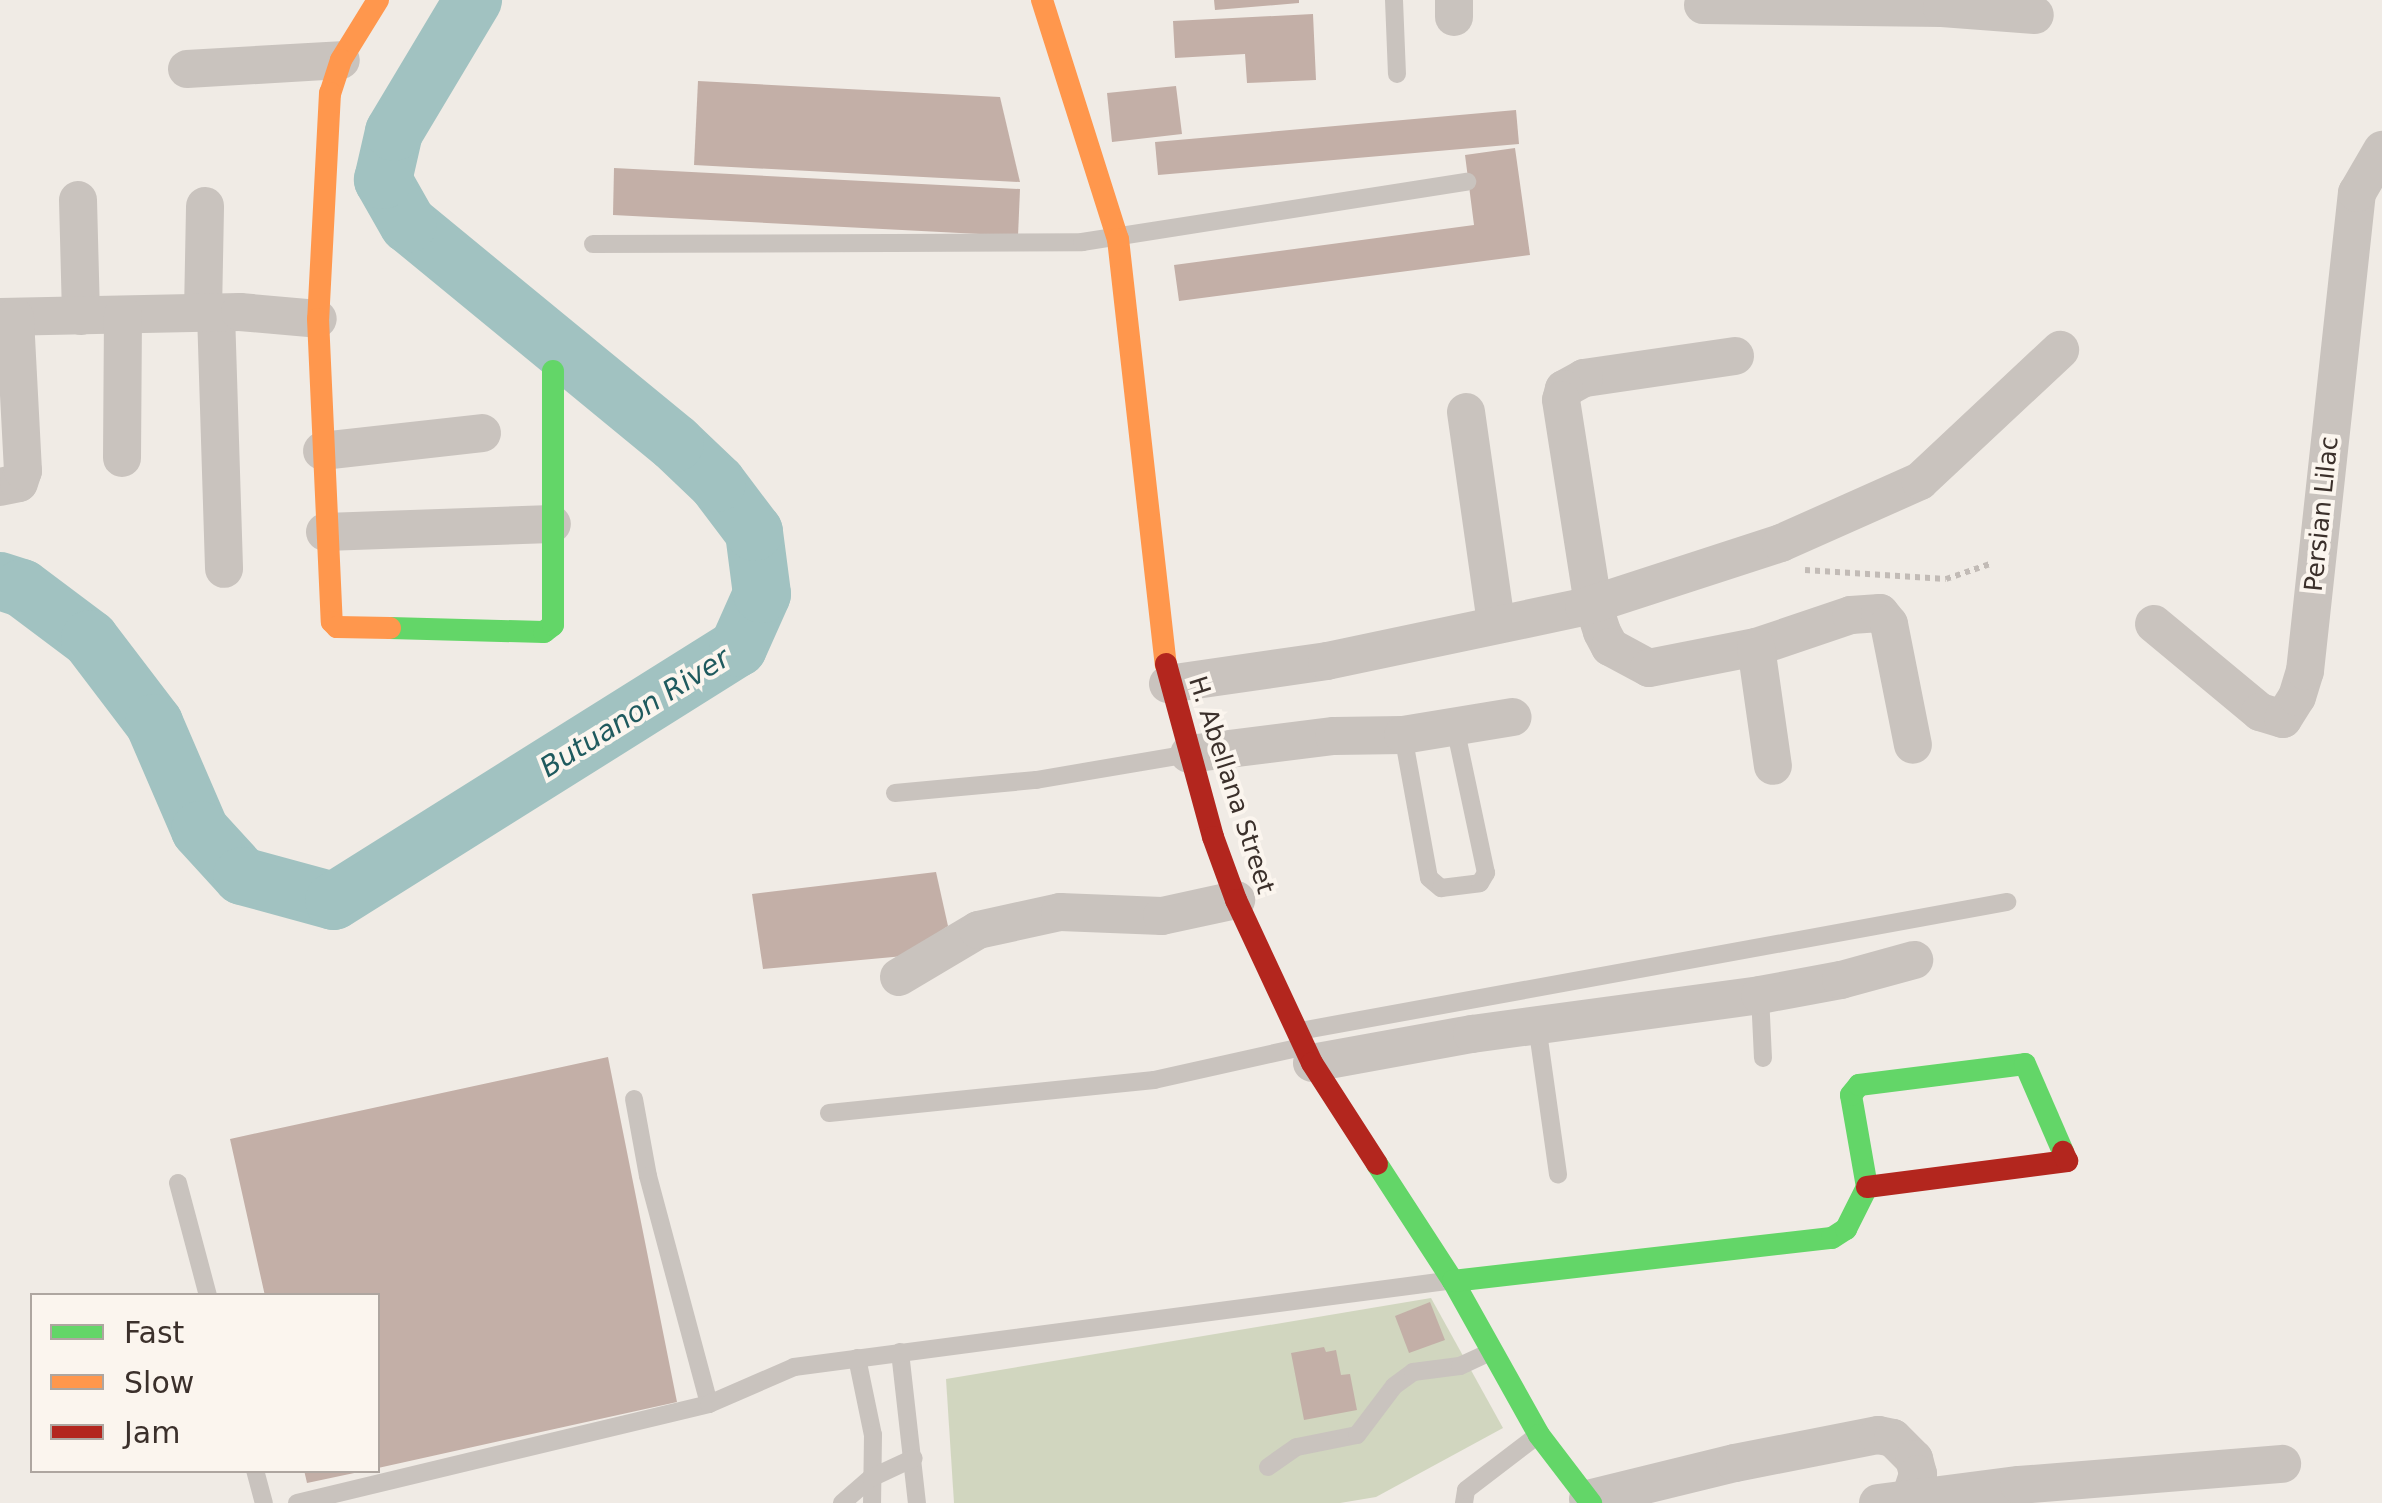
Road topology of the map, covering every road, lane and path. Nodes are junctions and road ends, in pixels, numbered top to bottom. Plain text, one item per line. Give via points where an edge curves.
1 (378, 0) edge
2 (1042, 0) edge
3 (1394, 0) edge
4 (1854, 4) edge
5 (1942, 4) edge
6 (1703, 5) dead end
7 (2035, 15) dead end
8 (341, 60) junction
9 (187, 69) dead end
10 (1397, 74) dead end
11 (2382, 150) edge
12 (1467, 182) dead end
13 (78, 200) dead end
14 (205, 206) dead end
15 (1118, 239) junction
16 (593, 244) dead end
17 (210, 312) junction
18 (123, 315) junction
19 (81, 316) junction
20 (8, 317) edge
21 (318, 318) junction
22 (2060, 350) dead end
23 (1735, 356) dead end
24 (554, 372) dead end
25 (1466, 412) dead end
26 (482, 433) dead end
27 (322, 451) junction
28 (122, 458) dead end
29 (0, 487) edge
30 (552, 524) junction
31 (325, 532) junction
32 (1990, 564) dead end
33 (224, 569) dead end
34 (1800, 569) dead end
35 (1593, 604) junction
36 (1496, 622) junction
37 (2154, 624) dead end
38 (1756, 646) junction
39 (1168, 684) junction
40 (1513, 717) dead end
41 (1455, 727) junction
42 (1404, 735) junction
43 (1913, 745) dead end
44 (1190, 754) junction
45 (1773, 766) dead end
46 (895, 793) dead end
47 (1236, 900) junction
48 (2007, 902) dead end
49 (1914, 960) dead end
50 (899, 977) dead end
51 (1760, 995) junction
52 (1536, 1025) junction
53 (1303, 1047) junction
54 (1763, 1058) dead end
55 (634, 1099) dead end
56 (829, 1113) dead end
57 (1558, 1175) dead end
58 (178, 1183) dead end
59 (1866, 1187) junction
60 (1453, 1280) junction
61 (207, 1293) edge
62 (1493, 1351) junction
63 (900, 1352) junction
64 (857, 1358) junction
65 (709, 1404) junction
66 (1539, 1435) junction
67 (914, 1458) junction
68 (2282, 1464) dead end
69 (1268, 1468) dead end
70 (256, 1473) edge
71 (870, 1478) junction
72 (1894, 1500) edge
73 (1590, 1501) edge
74 (264, 1503) edge
75 (297, 1503) edge
76 (842, 1503) edge
77 (872, 1503) edge
78 (916, 1503) edge
79 (1464, 1503) edge

1 - 8 street
2 - 15 street, H. Abellana Street
3 - 10 lane
4 - 5 street
4 - 6 street
5 - 7 street
8 - 9 street
8 - 21 street via 324,148
11 - 37 street, Persian Lilac via 2357,193 2298,696 2283,718 2260,712
12 - 15 lane
13 - 19 street
14 - 17 street
15 - 16 lane
15 - 39 street, H. Abellana Street
17 - 18 street
17 - 21 street
17 - 33 street
18 - 19 street
18 - 28 street
19 - 20 street
20 - 29 street via 22,471 19,484
21 - 27 street
22 - 35 street via 1920,480 1781,544
23 - 35 street via 1584,378 1564,389
24 - 30 street
25 - 36 street
26 - 27 street
27 - 31 street
30 - 31 street
30 - 31 street via 555,618 544,632 338,627 332,622
32 - 34 path via 1946,579
35 - 36 street
35 - 38 street via 1610,647 1650,668
36 - 39 street via 1327,661
38 - 43 street via 1880,612 1889,624
38 - 45 street
39 - 44 street, H. Abellana Street
40 - 41 street
41 - 42 street
41 - 42 lane via 1486,873 1480,884 1441,888 1429,878
42 - 44 street via 1334,736
44 - 46 lane via 1036,780
44 - 47 street, H. Abellana Street
47 - 50 street via 1162,916 1060,912 978,930
47 - 53 street, H. Abellana Street
48 - 53 lane
49 - 51 street
51 - 52 street
51 - 54 lane
52 - 53 street
52 - 57 lane
53 - 56 lane via 1154,1080
53 - 60 street, H. Abellana Street
55 - 65 lane
58 - 61 lane
59 - 59 street via 2049,1163 2067,1161 2031,1072 2017,1063 1854,1087
59 - 60 street via 1846,1229 1832,1238
60 - 62 street, H. Abellana Street
60 - 63 lane
62 - 66 street, H. Abellana Street
62 - 69 lane via 1460,1366 1413,1372 1357,1435 1297,1446
63 - 64 lane
63 - 67 lane
64 - 65 lane via 794,1367
64 - 71 lane via 873,1435
65 - 75 lane
66 - 73 street, H. Abellana Street
66 - 79 lane via 1466,1490
67 - 71 lane
67 - 78 lane
68 - 72 street
70 - 74 lane
71 - 76 lane
71 - 77 lane
72 - 73 street via 1918,1474 1914,1459 1893,1438 1878,1435

